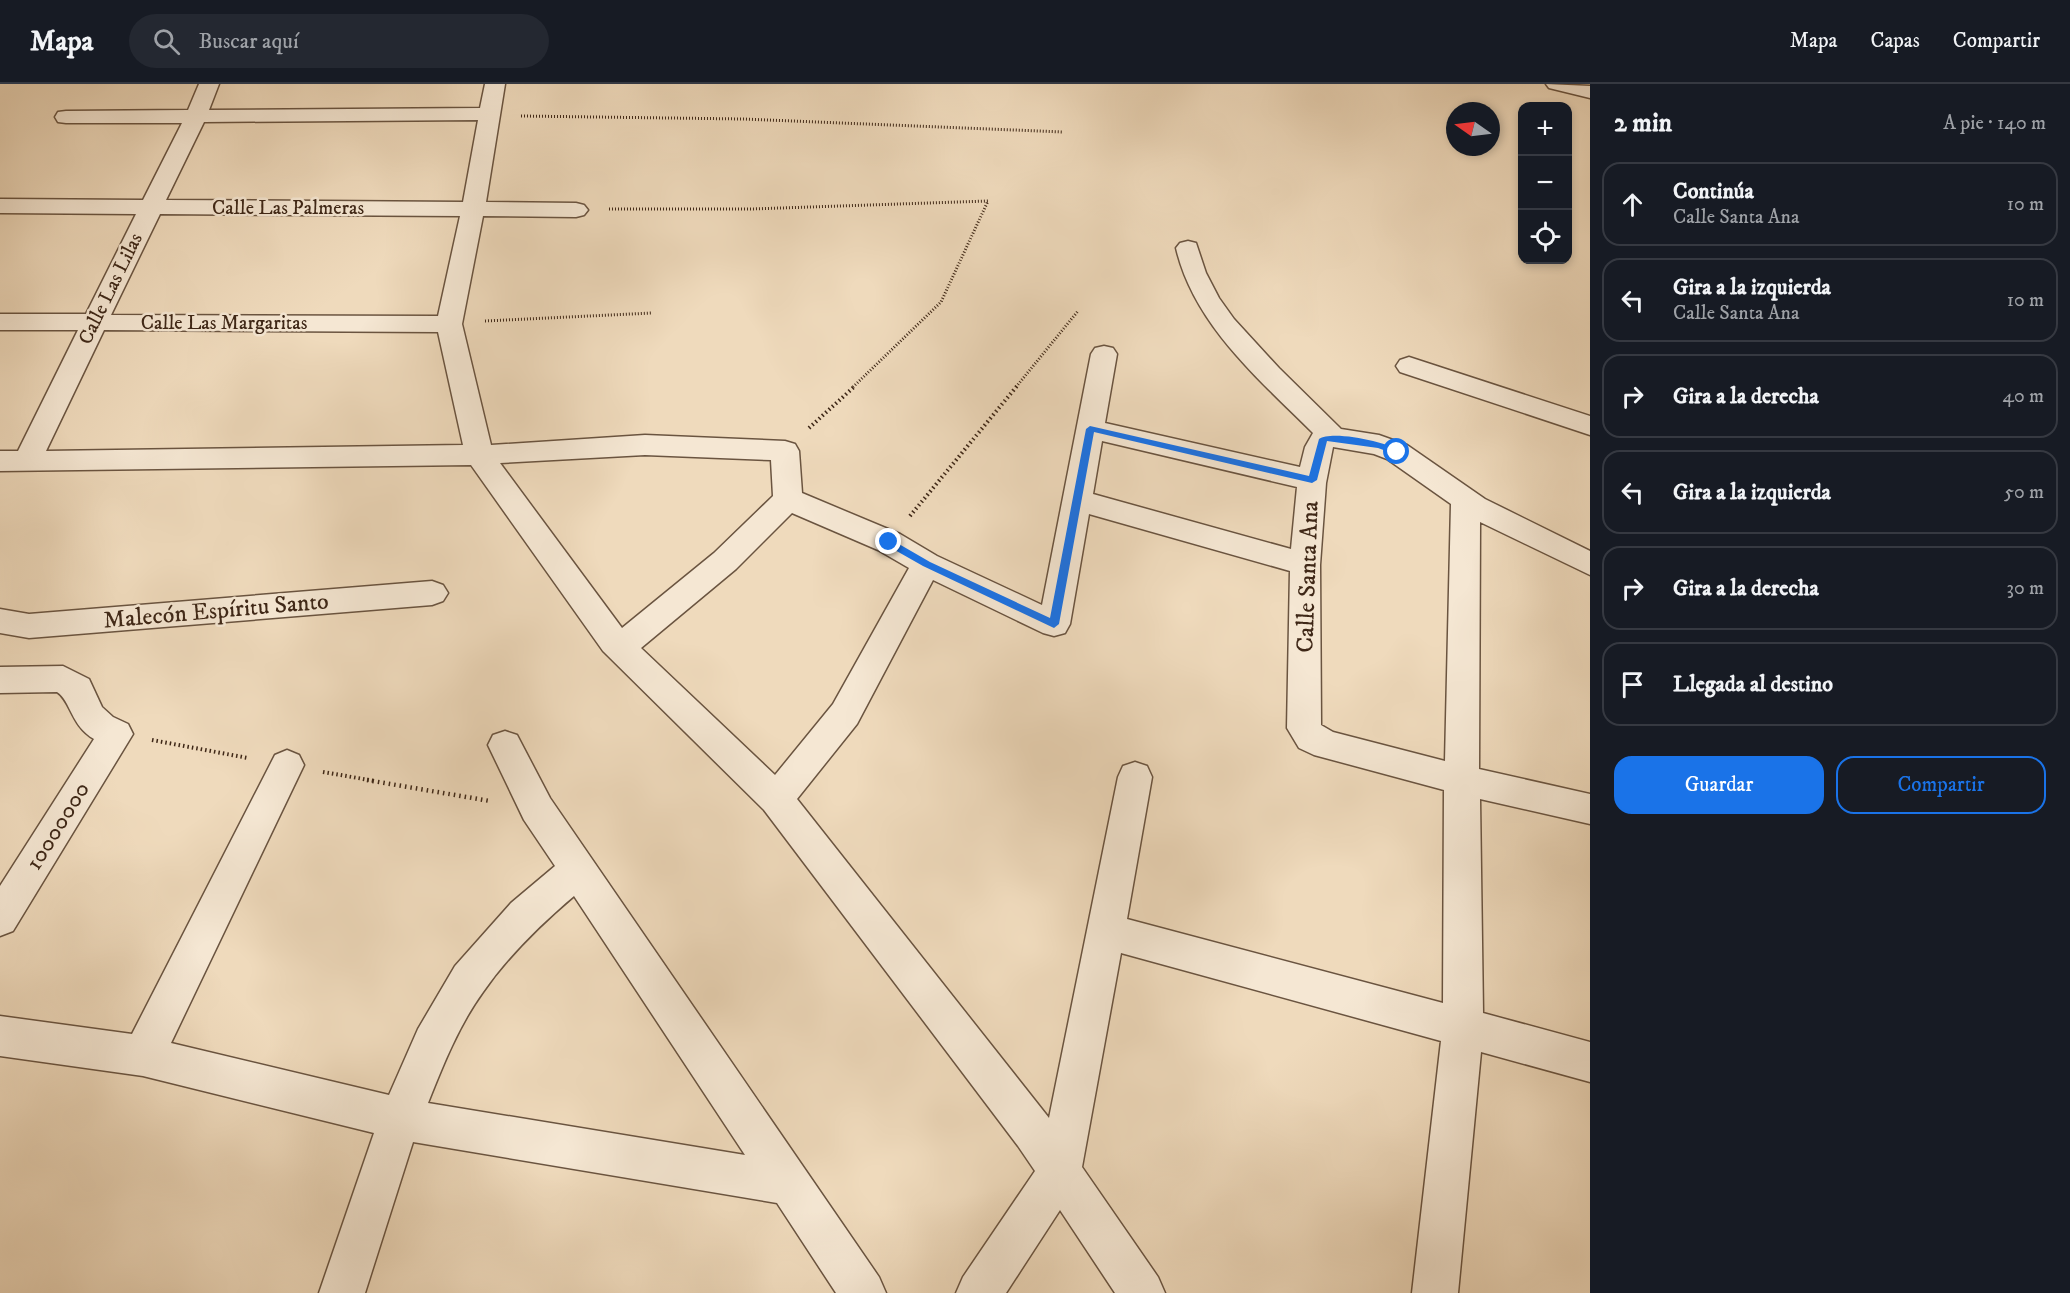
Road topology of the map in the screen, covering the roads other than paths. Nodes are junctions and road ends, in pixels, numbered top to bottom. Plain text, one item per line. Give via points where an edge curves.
1 (209, 84) edge
2 (1556, 84) edge
3 (1590, 92) edge
4 (492, 99) edge
5 (196, 116) junction
6 (66, 117) dead end
7 (0, 206) edge
8 (151, 207) junction
9 (473, 210) junction
10 (576, 210) dead end
11 (1188, 248) dead end
12 (0, 322) edge
13 (95, 322) junction
14 (448, 324) junction
15 (1104, 354) dead end
16 (1409, 366) dead end
17 (1590, 426) edge
18 (1090, 429) junction
19 (1333, 437) junction
20 (479, 455) junction
21 (13, 461) edge
22 (1312, 480) junction
23 (788, 499) junction
24 (1466, 499) junction
25 (1077, 500) junction
26 (926, 564) junction
27 (1304, 564) junction
28 (1590, 564) edge
29 (432, 592) dead end
30 (0, 621) edge
31 (620, 648) junction
32 (0, 680) edge
33 (505, 745) dead end
34 (287, 765) dead end
35 (1135, 777) dead end
36 (1461, 780) junction
37 (776, 800) junction
38 (1590, 809) edge
39 (578, 870) junction
40 (0, 919) edge
41 (1106, 931) junction
42 (1463, 1026) junction
43 (0, 1036) edge
44 (143, 1056) junction
45 (1590, 1062) edge
46 (400, 1119) junction
47 (1060, 1172) junction
48 (790, 1184) junction
49 (342, 1293) edge
50 (863, 1293) edge
51 (979, 1293) edge
52 (1142, 1293) edge
53 (1435, 1293) edge

1 - 5 street, Calle Las Lilas
2 - 3 street
4 - 5 street
4 - 9 street
5 - 6 street
5 - 8 street, Calle Las Lilas
7 - 8 street, Calle Las Palmeras
8 - 9 street, Calle Las Palmeras
8 - 13 street, Calle Las Lilas
9 - 10 street, Calle Las Palmeras
9 - 14 street
11 - 19 street via 1189,263 1205,295 1237,340
12 - 13 street, Calle Las Margaritas
13 - 14 street, Calle Las Margaritas
13 - 21 street, Calle Las Lilas
14 - 20 street
15 - 18 street
16 - 17 street
18 - 22 street
18 - 25 street
19 - 22 street, Calle Santa Ana via 1320,444
19 - 24 street via 1397,452
20 - 21 street
20 - 23 street via 645,445 785,451
20 - 31 street
22 - 27 street, Calle Santa Ana
23 - 26 street via 889,542
23 - 31 street via 725,561
24 - 28 street
24 - 36 street
25 - 26 street via 1054,624
25 - 27 street
26 - 37 street via 845,714
27 - 36 street, Calle Santa Ana via 1304,728 1311,738
29 - 30 street, Malecón Espíritu Santo via 28,626
31 - 37 street
32 - 40 street, 10000000 via 63,679 77,688 80,703 92,719 116,734
33 - 39 street via 537,809
34 - 44 street
35 - 41 street
36 - 38 street
36 - 42 street
37 - 47 street via 1033,1131
39 - 46 street via 524,915 469,979 432,1043
39 - 48 street
41 - 42 street
41 - 47 street
42 - 45 street
42 - 53 street
43 - 44 street
44 - 46 street
46 - 48 street
46 - 49 street
47 - 51 street
47 - 52 street
48 - 50 street

